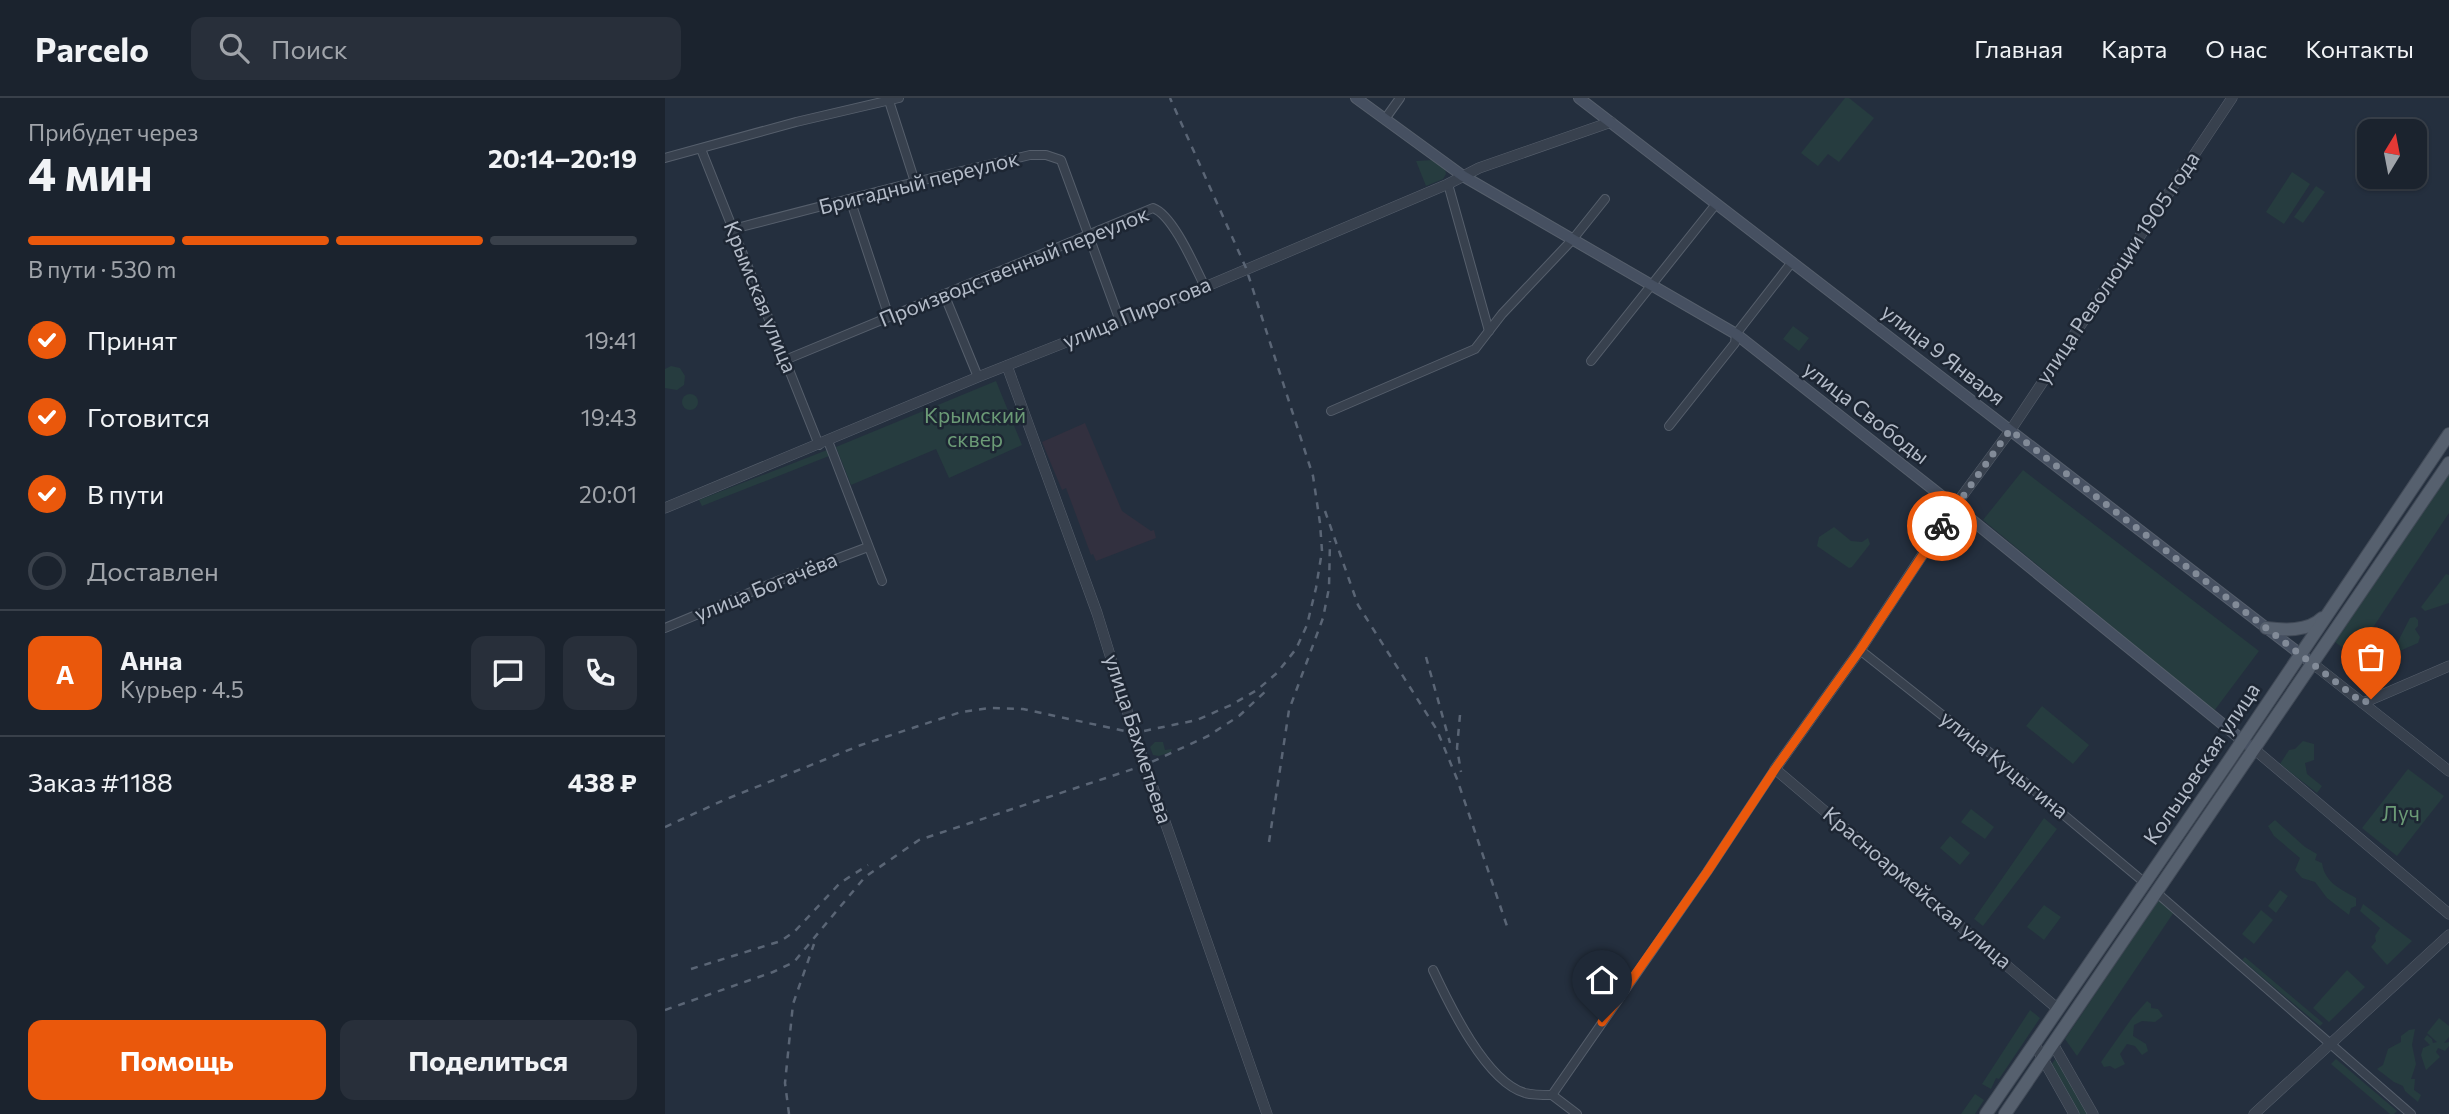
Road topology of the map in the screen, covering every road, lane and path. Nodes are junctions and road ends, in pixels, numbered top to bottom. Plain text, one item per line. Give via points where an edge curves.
1 (899, 98) edge
2 (1356, 98) edge
3 (1400, 98) edge
4 (1579, 98) edge
5 (2232, 98) edge
6 (889, 101) junction
7 (1385, 119) junction
8 (1611, 122) junction
9 (701, 149) junction
10 (665, 158) edge
11 (1464, 176) junction
12 (915, 182) junction
13 (1448, 184) junction
14 (850, 199) junction
15 (1605, 199) dead end
16 (1716, 204) junction
17 (733, 229) junction
18 (1087, 234) junction
19 (1573, 240) junction
20 (1791, 262) junction
21 (1651, 285) junction
22 (1205, 287) junction
23 (944, 294) junction
24 (889, 317) junction
25 (1120, 321) junction
26 (1489, 331) junction
27 (1736, 334) junction
28 (785, 360) junction
29 (1591, 361) dead end
30 (1007, 366) junction
31 (978, 377) junction
32 (1331, 411) dead end
33 (1669, 426) dead end
34 (2010, 430) junction
35 (2449, 434) edge
36 (823, 443) junction
37 (2449, 463) edge
38 (1954, 507) junction
39 (665, 509) edge
40 (868, 547) junction
41 (883, 581) dead end
42 (2326, 613) junction
43 (665, 628) edge
44 (2266, 628) junction
45 (1860, 650) junction
46 (2299, 654) junction
47 (2312, 663) junction
48 (2449, 666) edge
49 (2363, 703) junction
50 (2242, 740) junction
51 (2254, 750) junction
52 (1775, 769) junction
53 (2449, 771) edge
54 (2145, 883) junction
55 (2157, 892) junction
56 (2449, 914) edge
57 (2449, 935) edge
58 (1433, 970) dead end
59 (2058, 1009) junction
60 (2034, 1043) junction
61 (2331, 1043) junction
62 (2053, 1044) junction
63 (2043, 1058) junction
64 (1552, 1095) junction
65 (1267, 1114) edge
66 (1577, 1114) edge
67 (1986, 1114) edge
68 (2005, 1114) edge
69 (2074, 1114) edge
70 (2093, 1114) edge
71 (2254, 1114) edge
72 (2411, 1114) edge

1 - 6 street
2 - 7 main road, улица Свободы
3 - 7 street
4 - 8 main road, улица 9 Января
5 - 34 street, улица Революции 1905 года
6 - 9 street
6 - 12 street
7 - 11 main road, улица Свободы
8 - 11 street, улица Пирогова
8 - 16 main road, улица 9 Января
9 - 10 street
9 - 17 street, Крымская улица
11 - 13 street, улица Пирогова
11 - 19 main road, улица Свободы
12 - 14 street, Бригадный переулок
12 - 18 street, Бригадный переулок via 1046,155 1061,160
13 - 22 street, улица Пирогова
13 - 26 street
14 - 17 street, Бригадный переулок
14 - 24 street
15 - 19 street
16 - 20 main road, улица 9 Января
16 - 21 street
17 - 28 street, Крымская улица
18 - 22 street, Производственный переулок via 1145,209 1162,211
18 - 23 street, Производственный переулок
18 - 25 street, Бригадный переулок
19 - 21 main road, улица Свободы
19 - 26 street
20 - 27 street
20 - 34 main road, улица 9 Января
21 - 27 main road, улица Свободы
21 - 29 street
22 - 25 street, улица Пирогова
23 - 24 street, Производственный переулок
23 - 31 street
24 - 28 street, Производственный переулок
25 - 30 street, улица Пирогова
26 - 32 street via 1475,349
27 - 33 street via 1735,343
27 - 38 main road, улица Свободы
28 - 36 street, Крымская улица
30 - 31 street, улица Пирогова
30 - 65 street, улица Бахметьева via 1097,613 1134,733
31 - 36 street, улица Пирогова
34 - 38 street, улица Революции 1905 года
34 - 44 main road, улица 9 Января
35 - 42 main road, Кольцовская улица
36 - 39 street, улица Пирогова
36 - 40 street, Крымская улица
37 - 47 main road, Кольцовская улица
38 - 45 street, улица Революции 1905 года
38 - 50 main road, улица Свободы
40 - 41 street, Крымская улица
40 - 43 street, улица Богачёва
42 - 44 main road via 2304,627
42 - 46 main road, Кольцовская улица
44 - 46 main road, улица 9 Января
45 - 52 street, улица Революции 1905 года
45 - 54 street, улица Куцыгина
46 - 47 main road, улица 9 Января
46 - 50 main road, Кольцовская улица
47 - 49 street, улица 9 Января
47 - 51 main road, Кольцовская улица
48 - 49 street
49 - 53 street, улица 9 Января
50 - 51 main road, улица Свободы
50 - 54 main road, Кольцовская улица
51 - 55 main road, Кольцовская улица
51 - 56 street, улица Свободы
52 - 59 street, Красноармейская улица
52 - 64 street, улица Революции 1905 года
54 - 59 main road, Кольцовская улица
55 - 61 street
55 - 62 main road, Кольцовская улица
57 - 61 street
58 - 64 street via 1456,1018 1499,1077 1524,1093
59 - 60 main road, Кольцовская улица
60 - 63 street
60 - 67 main road, Кольцовская улица
61 - 71 street
61 - 72 street
62 - 63 main road, Кольцовская улица
62 - 70 street
63 - 68 main road, Кольцовская улица
63 - 69 street
64 - 66 street

